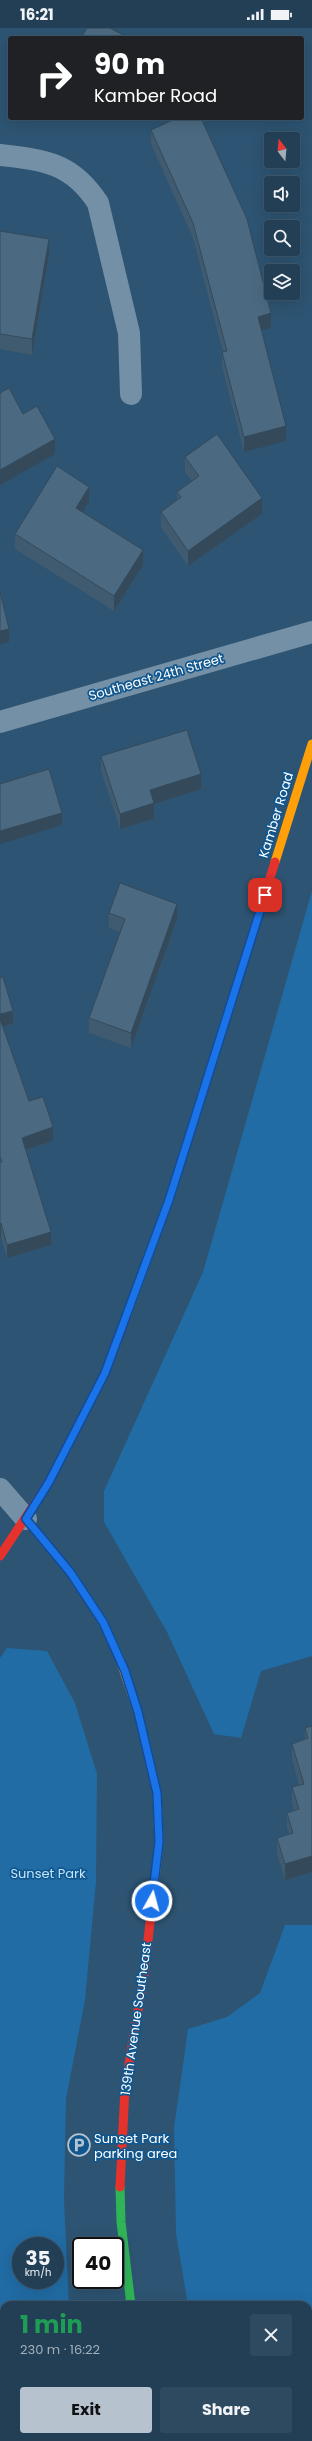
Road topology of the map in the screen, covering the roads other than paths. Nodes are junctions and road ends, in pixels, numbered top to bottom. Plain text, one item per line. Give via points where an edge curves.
1 (0, 155) edge
2 (131, 394) dead end
3 (312, 632) edge
4 (0, 722) edge
5 (312, 744) edge
6 (0, 1489) edge
7 (26, 1519) junction
8 (0, 1556) edge
9 (131, 2301) edge

1 - 2 street via 32,159 58,166 74,174 87,186 98,203 129,334
3 - 4 street, Southeast 24th Street
5 - 7 street, Kamber Road via 169,1200 108,1366 49,1482
6 - 7 street, 139th Avenue Southeast
7 - 8 street, Kamber Road
7 - 9 street, 139th Avenue Southeast via 70,1572 103,1622 125,1671 138,1712 157,1793 159,1842 144,1975 125,2088 120,2161 121,2222

